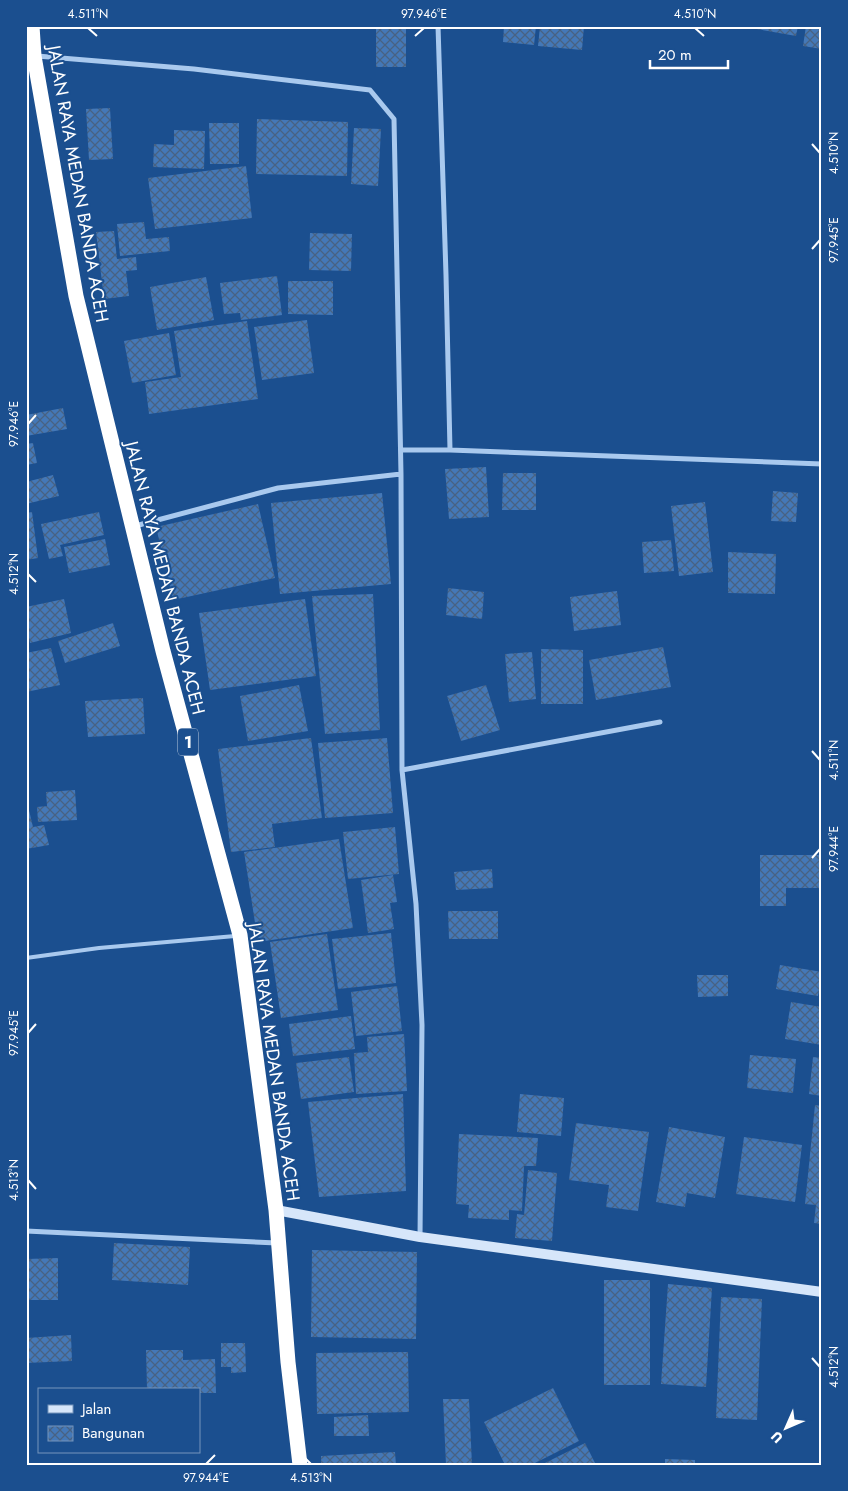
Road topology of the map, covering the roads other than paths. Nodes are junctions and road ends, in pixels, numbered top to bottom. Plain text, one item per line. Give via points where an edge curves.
1 (32, 26) edge
2 (438, 26) edge
3 (34, 56) junction
4 (400, 450) junction
5 (450, 450) junction
6 (822, 464) edge
7 (401, 474) junction
8 (133, 527) junction
9 (660, 722) dead end
10 (402, 770) junction
11 (240, 935) junction
12 (26, 958) edge
13 (276, 1210) junction
14 (26, 1231) edge
15 (420, 1237) junction
16 (277, 1243) junction
17 (822, 1292) edge
18 (300, 1465) edge

1 - 3 highway, JALAN RAYA MEDAN BANDA ACEH / 1
2 - 5 street
3 - 4 street via 194,69 370,90 394,119
3 - 8 highway, JALAN RAYA MEDAN BANDA ACEH / 1 via 76,296
4 - 5 street
4 - 7 street
5 - 6 street
7 - 8 street via 278,488
7 - 10 street
8 - 11 highway, JALAN RAYA MEDAN BANDA ACEH / 1
9 - 10 street
10 - 15 street via 416,904 422,1025
11 - 12 lane
11 - 13 highway, JALAN RAYA MEDAN BANDA ACEH / 1
13 - 15 street
13 - 16 highway, JALAN RAYA MEDAN BANDA ACEH / 1
14 - 16 street
15 - 17 street
16 - 18 highway, JALAN RAYA MEDAN BANDA ACEH / 1

